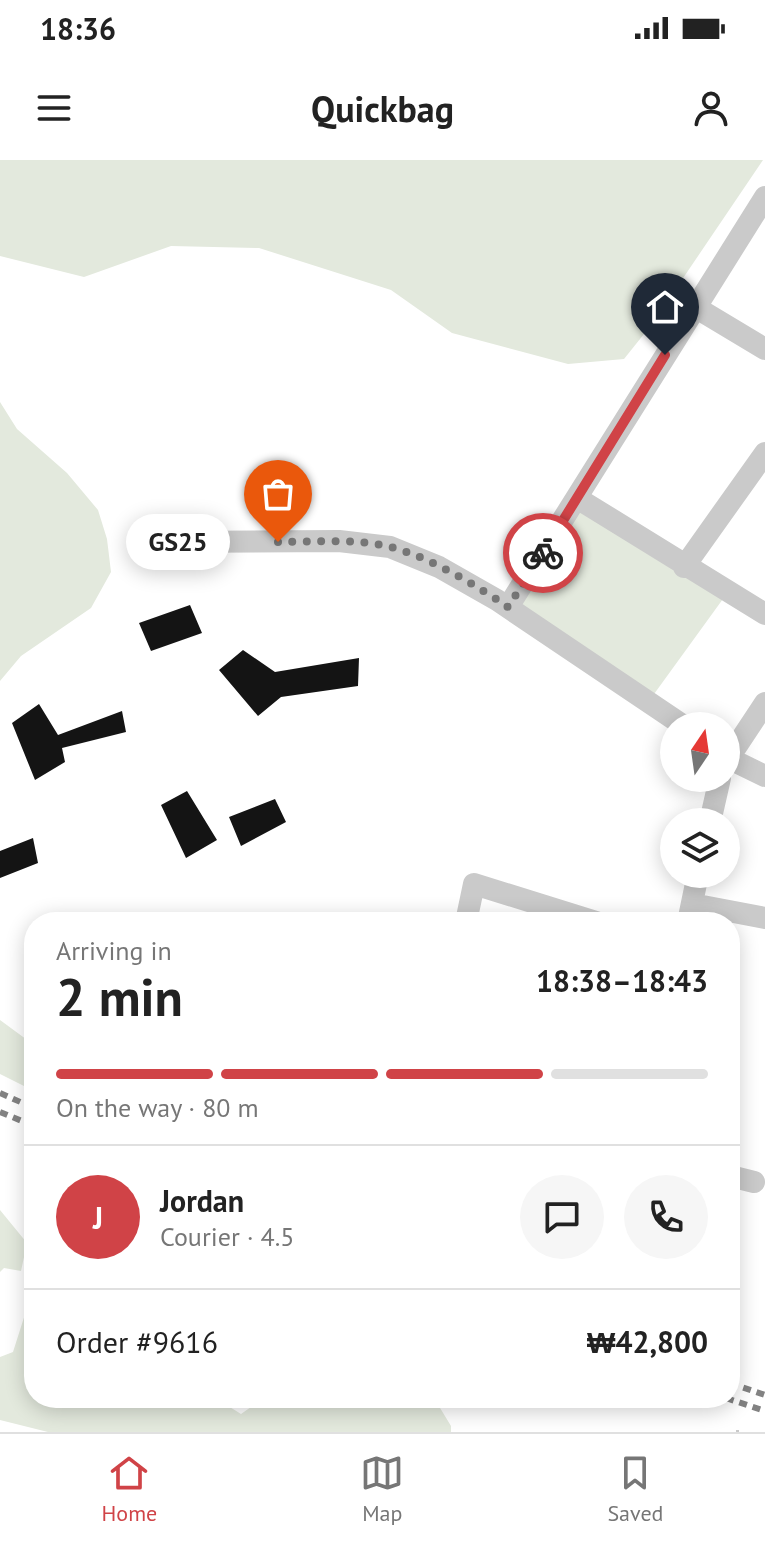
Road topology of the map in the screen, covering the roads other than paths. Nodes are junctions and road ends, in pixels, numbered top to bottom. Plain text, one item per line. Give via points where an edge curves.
1 (765, 197) edge
2 (695, 307) junction
3 (765, 349) edge
4 (765, 453) edge
5 (577, 498) junction
6 (156, 542) dead end
7 (684, 567) junction
8 (508, 607) junction
9 (765, 614) edge
10 (765, 703) edge
11 (663, 712) edge
12 (740, 741) edge
13 (740, 768) edge
14 (765, 776) edge
15 (695, 888) edge
16 (468, 912) edge
17 (564, 912) edge
18 (690, 912) edge
19 (740, 916) edge
20 (765, 918) edge
21 (740, 1178) edge
22 (754, 1182) dead end

1 - 2 street
2 - 3 street
2 - 5 street
4 - 7 street
5 - 7 street
5 - 8 street
6 - 8 street via 339,541 390,547 439,567
7 - 9 street
8 - 11 street
10 - 12 street
13 - 14 street
15 - 18 street
16 - 17 street via 474,884
19 - 20 street
21 - 22 street

